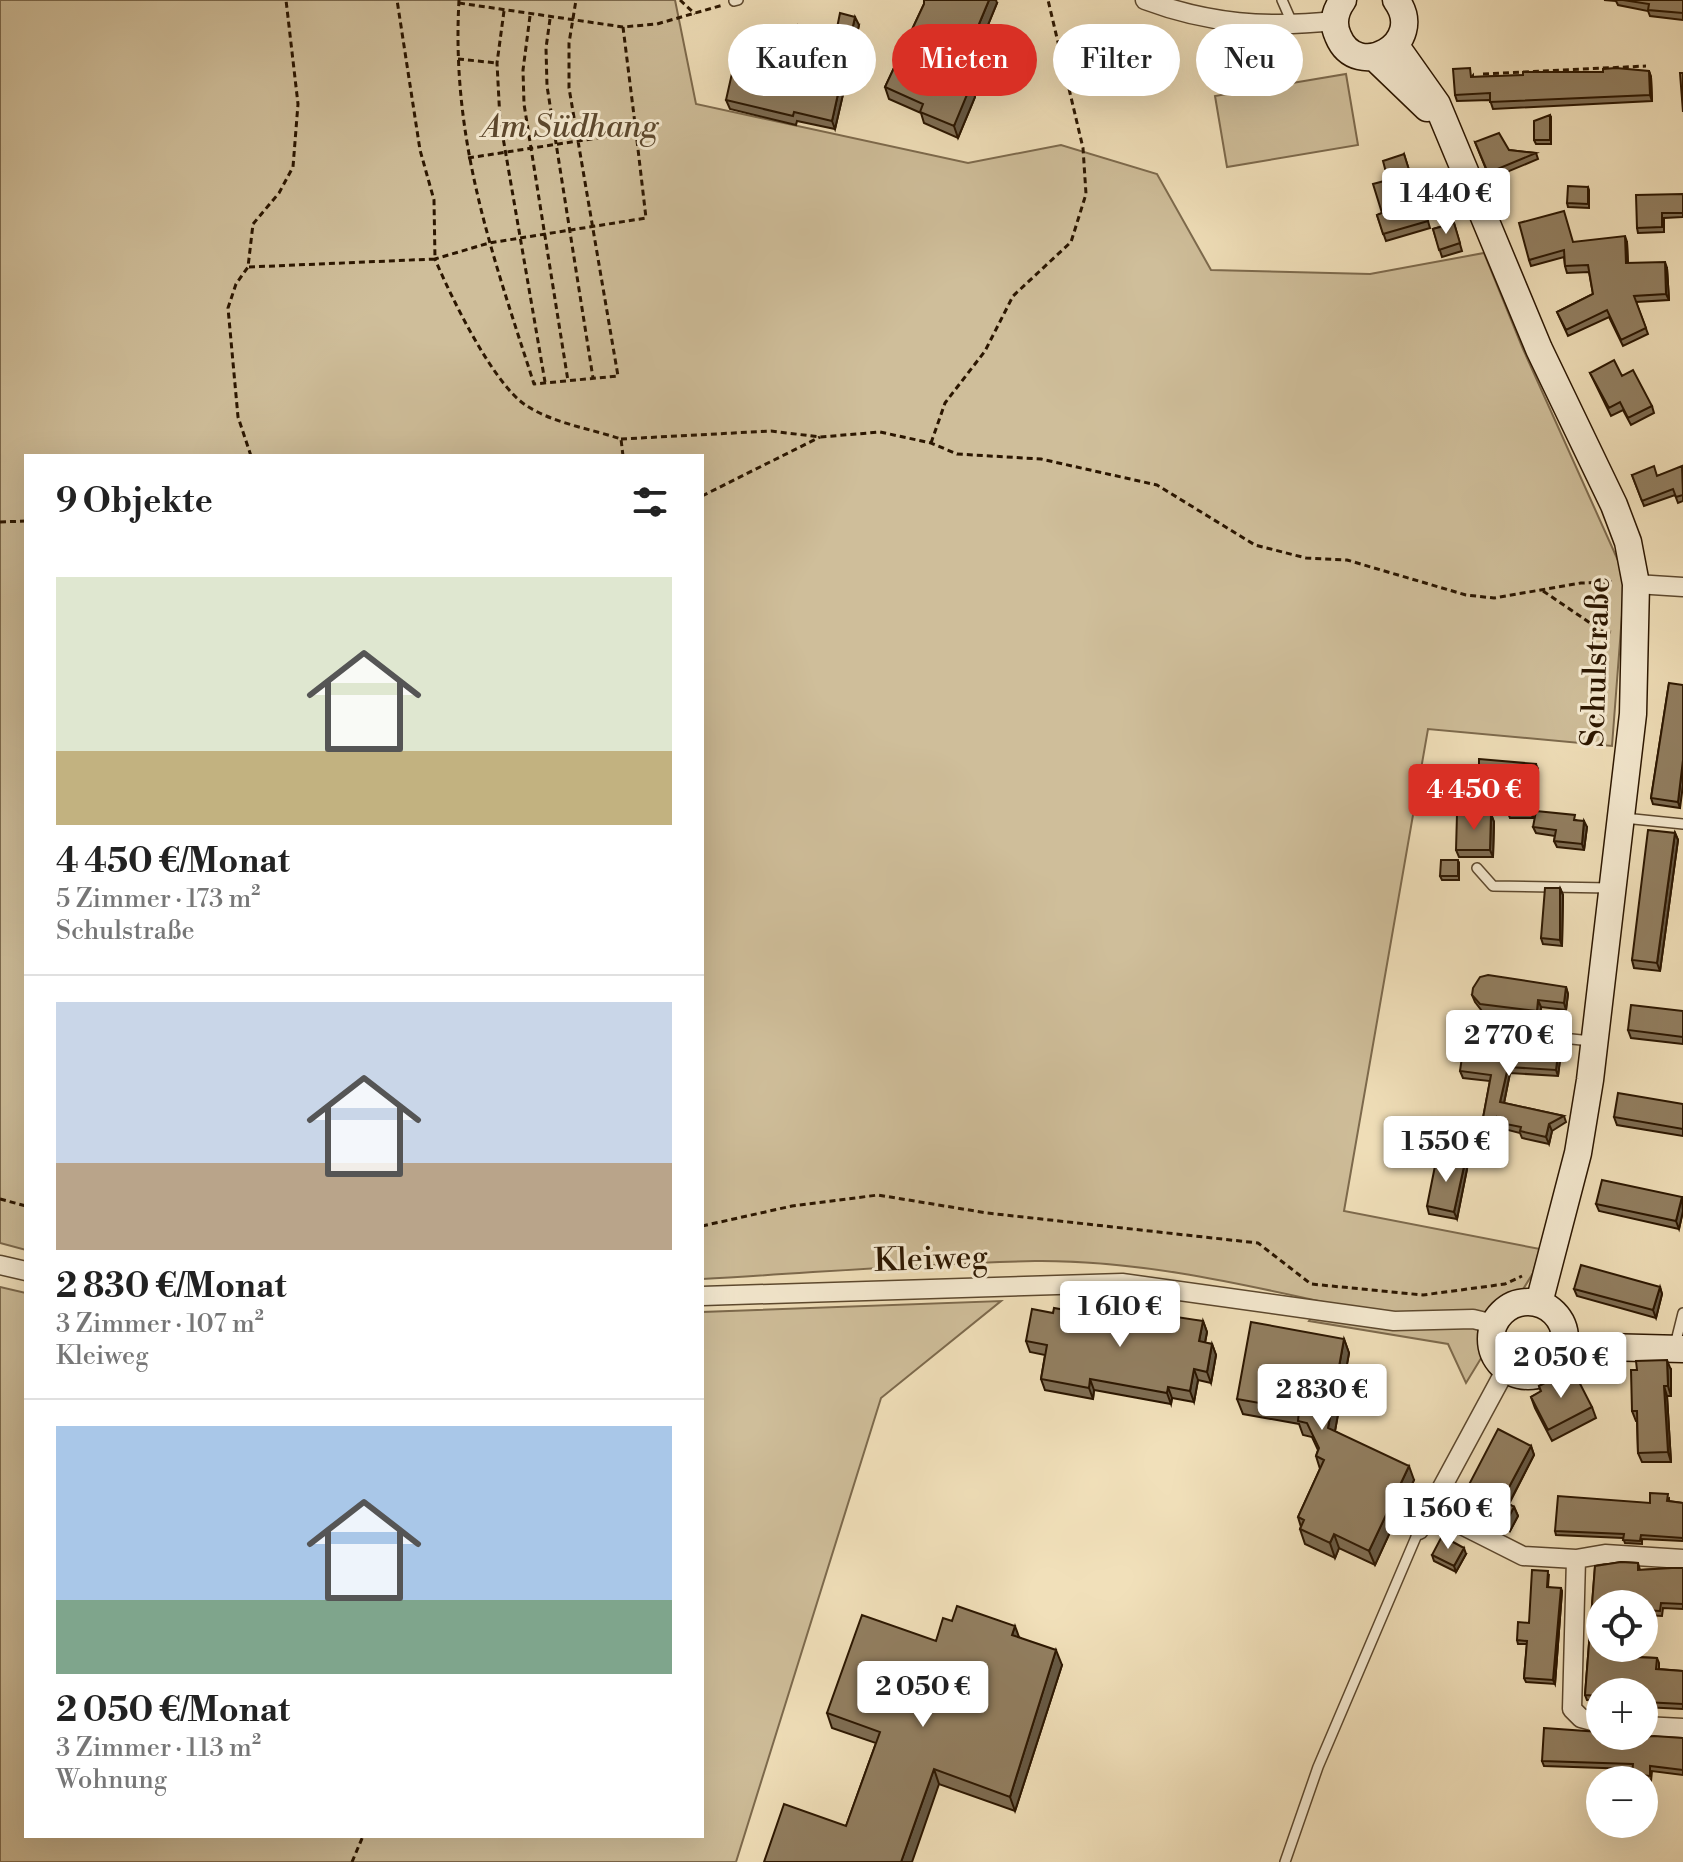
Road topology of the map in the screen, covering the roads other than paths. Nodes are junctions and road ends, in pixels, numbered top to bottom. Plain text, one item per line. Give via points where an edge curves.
1 (1145, 0) edge
2 (1282, 0) edge
3 (1396, 0) edge
4 (1339, 10) edge
5 (1243, 24) edge
6 (1293, 24) edge
7 (1296, 24) edge
8 (1386, 52) junction
9 (1636, 584) junction
10 (1683, 587) edge
11 (1620, 818) junction
12 (1683, 824) edge
13 (1477, 868) dead end
14 (1612, 888) junction
15 (1487, 1030) edge
16 (1595, 1042) junction
17 (0, 1265) edge
18 (24, 1271) edge
19 (1542, 1292) junction
20 (704, 1296) edge
21 (1683, 1313) edge
22 (1494, 1324) junction
23 (1564, 1346) junction
24 (1679, 1349) edge
25 (1506, 1369) junction
26 (1430, 1509) junction
27 (1419, 1530) joint
28 (1576, 1559) junction
29 (1683, 1559) edge
30 (1586, 1719) edge
31 (1658, 1727) edge
32 (1683, 1728) edge
33 (1285, 1862) edge

1 - 5 street
2 - 6 lane
3 - 8 main road via 1405,27
4 - 7 street
4 - 8 main road, Schulstraße via 1342,44 1351,53
8 - 9 main road, Schulstraße via 1446,130 1539,349 1614,505
9 - 10 street
9 - 11 main road, Schulstraße via 1633,714
11 - 12 lane
11 - 14 main road, Schulstraße
13 - 14 lane via 1493,886
14 - 16 main road, Schulstraße
15 - 16 lane
16 - 19 main road, Schulstraße via 1578,1153
17 - 18 street
19 - 22 main road via 1517,1303
19 - 23 main road via 1562,1325
20 - 22 street, Kleiweg via 1122,1283 1394,1321 1473,1319
21 - 24 lane
22 - 25 main road via 1492,1346
23 - 24 main road
23 - 25 main road via 1545,1372 1524,1376
25 - 26 street
26 - 27 street
26 - 28 street via 1523,1556
27 - 33 lane via 1318,1767
28 - 29 street via 1605,1554
28 - 30 street via 1572,1709
31 - 32 street

